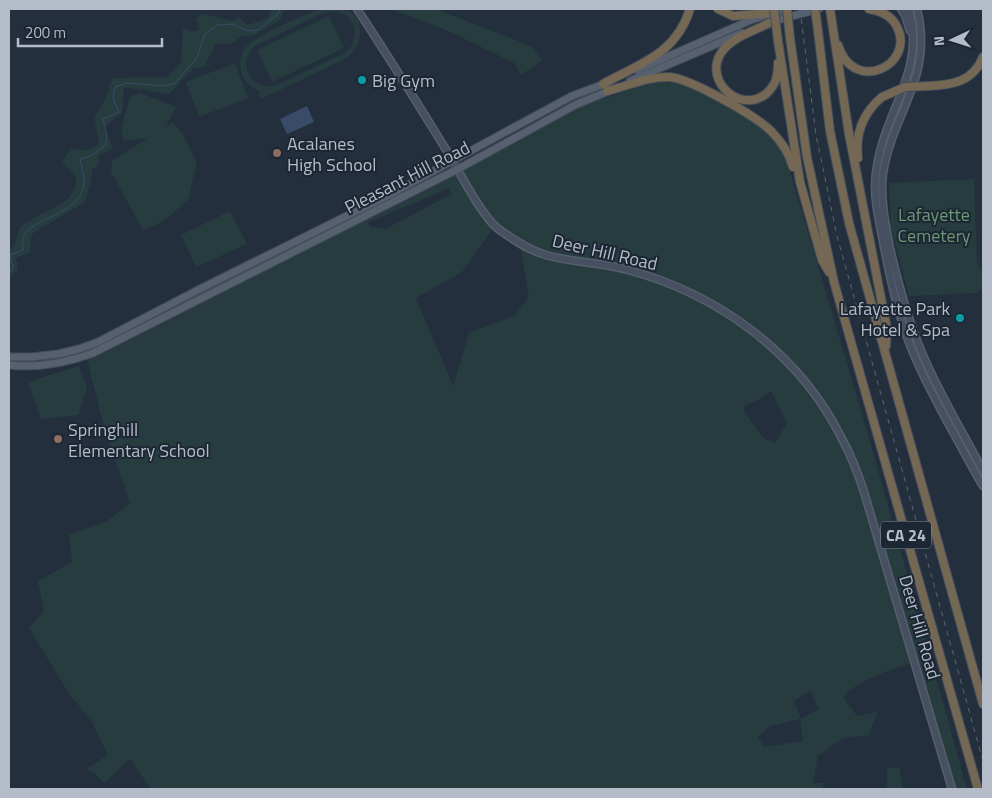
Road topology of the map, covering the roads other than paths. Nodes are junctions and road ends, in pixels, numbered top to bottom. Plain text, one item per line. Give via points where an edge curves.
1 (357, 9) edge
2 (690, 9) edge
3 (718, 9) edge
4 (786, 9) edge
5 (815, 9) edge
6 (819, 9) edge
7 (830, 9) edge
8 (869, 9) edge
9 (902, 9) edge
10 (909, 9) edge
11 (917, 9) edge
12 (772, 11) edge
13 (771, 22) junction
14 (832, 28) junction
15 (914, 40) junction
16 (778, 41) junction
17 (983, 57) edge
18 (605, 88) junction
19 (452, 160) junction
20 (458, 169) junction
21 (800, 182) junction
22 (866, 224) junction
23 (834, 282) junction
24 (886, 353) junction
25 (9, 357) edge
26 (9, 365) edge
27 (27, 366) junction
28 (9, 371) edge
29 (983, 471) edge
30 (983, 486) edge
31 (983, 704) edge
32 (952, 789) edge
33 (978, 789) edge

1 - 19 street, Deer Hill Road
2 - 18 highway via 681,31 667,48
3 - 12 highway via 733,16
4 - 12 main road, Pleasant Hill Road
4 - 23 highway, CA 24, bridge via 805,147
5 - 24 highway, CA 24, bridge via 827,110 841,187
6 - 13 main road, Pleasant Hill Road
7 - 14 highway
8 - 14 highway via 894,22 900,38 897,55 880,70 865,72 850,66 840,51
9 - 15 street
10 - 15 street
11 - 29 street via 921,61 886,160 882,180 883,209 894,264 916,339
12 - 16 highway, bridge
12 - 18 main road, Pleasant Hill Road
13 - 16 highway via 724,49 716,64 722,88 743,100 757,99 768,92 777,80
13 - 18 main road, Pleasant Hill Road
14 - 22 highway
15 - 30 street via 908,74 878,159 876,200 893,289 907,336 930,389
16 - 21 highway
17 - 22 highway, bridge via 965,79 951,84 905,87 882,97 870,109 858,132 857,151
18 - 19 main road, Pleasant Hill Road via 572,96
18 - 20 main road, Pleasant Hill Road
18 - 21 highway via 664,77 696,84 771,132 784,146
19 - 20 street, Deer Hill Road
19 - 25 main road, Pleasant Hill Road via 394,193 98,342 58,354
20 - 27 main road, Pleasant Hill Road via 93,353 66,361
20 - 32 street, Deer Hill Road via 495,226 520,244 546,255 627,269 690,292 756,333 804,380 842,437 854,463
21 - 23 highway via 822,260
22 - 24 highway via 887,329
23 - 33 highway, CA 24
24 - 31 highway, CA 24
26 - 27 main road, Pleasant Hill Road
27 - 28 main road

